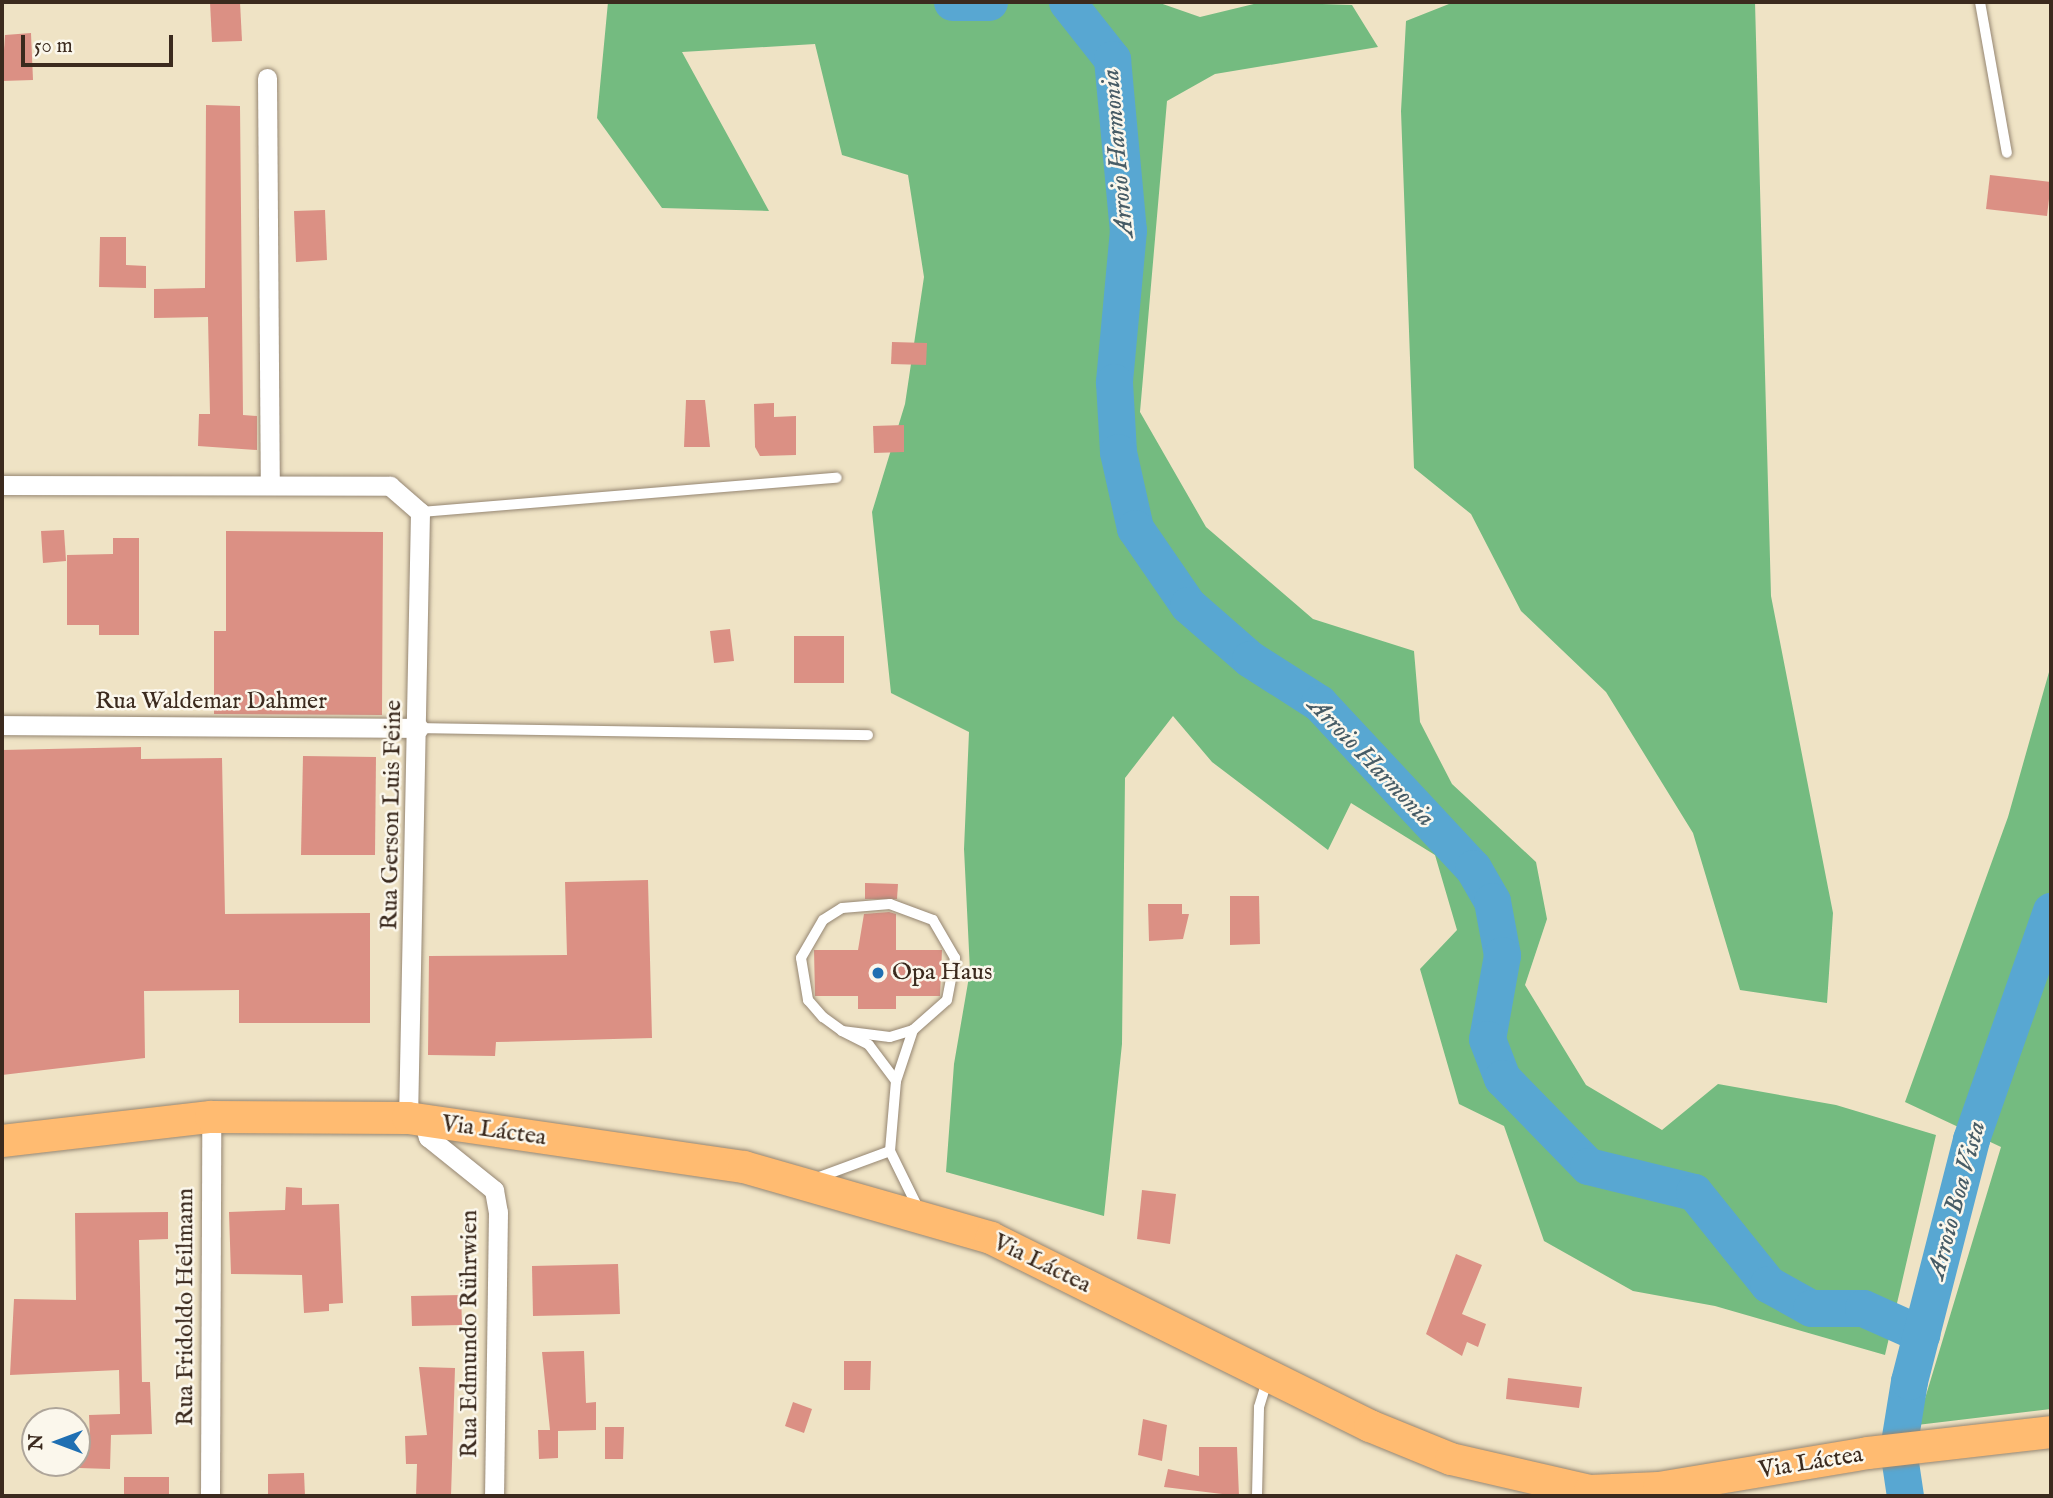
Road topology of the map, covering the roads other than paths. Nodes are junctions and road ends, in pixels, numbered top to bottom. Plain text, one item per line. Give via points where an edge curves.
1 (1980, 2) edge
2 (267, 78) dead end
3 (2007, 153) dead end
4 (837, 478) dead end
5 (2, 485) edge
6 (270, 485) junction
7 (421, 512) junction
8 (2, 725) edge
9 (419, 728) junction
10 (868, 735) dead end
11 (913, 1030) junction
12 (842, 1031) junction
13 (895, 1081) junction
14 (211, 1117) junction
15 (416, 1119) junction
16 (2, 1140) edge
17 (890, 1151) junction
18 (808, 1183) junction
19 (923, 1217) junction
20 (1269, 1376) junction
21 (2051, 1432) edge
22 (210, 1496) edge
23 (494, 1496) edge
24 (1257, 1496) edge

1 - 3 lane
2 - 6 street
4 - 7 lane
5 - 6 street
6 - 7 street via 390,486
7 - 9 street, Rua Gerson Luis Feine
8 - 9 street, Rua Waldemar Dahmer
9 - 10 lane
9 - 15 street, Rua Gerson Luis Feine
11 - 12 lane via 890,1037
11 - 12 lane via 947,1000 955,958 933,920 890,904 842,908 808,938 801,958 808,1000
11 - 13 lane
12 - 13 lane via 869,1045
13 - 17 lane
14 - 15 main road, Via Láctea
14 - 16 main road, Via Láctea
14 - 22 street, Rua Fridoldo Heilmann
15 - 18 main road, Via Láctea via 744,1167
15 - 23 street, Rua Edmundo Rührwien via 428,1137 494,1190
17 - 18 lane
17 - 19 lane
18 - 19 main road, Via Láctea
19 - 20 main road, Via Láctea via 991,1238
20 - 21 main road, Via Láctea via 1451,1459 1590,1492 1659,1488 1868,1453
20 - 24 lane via 1259,1408

